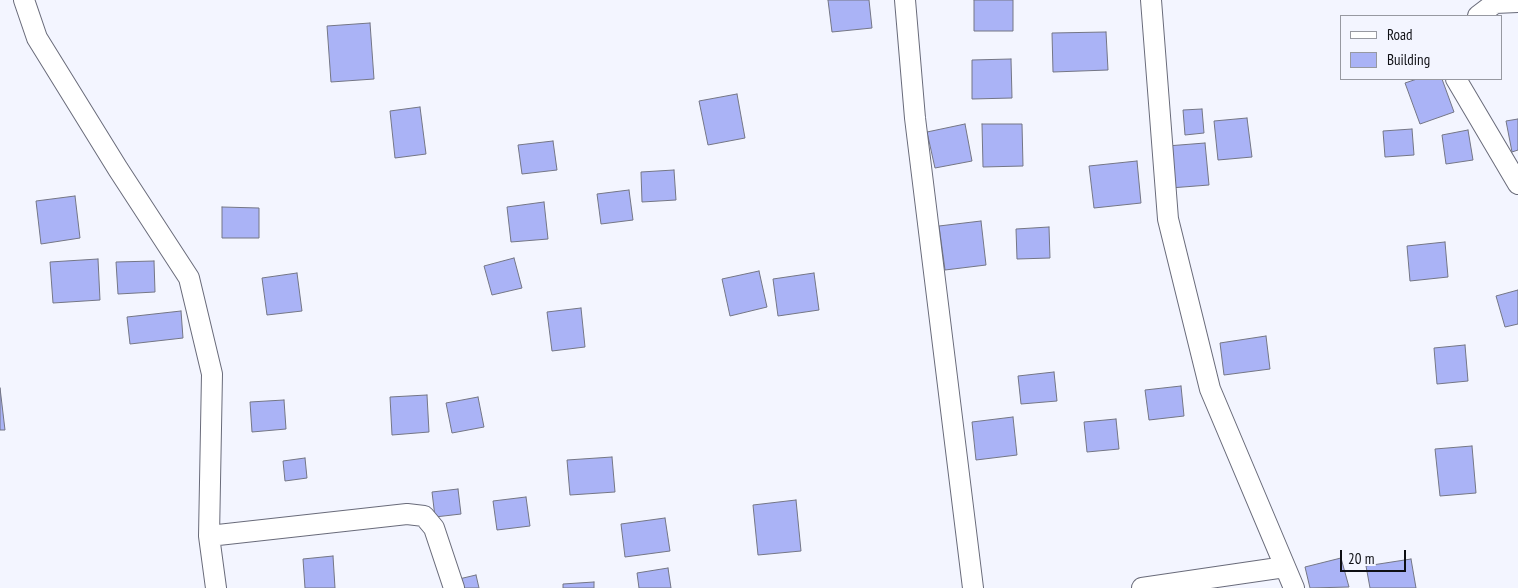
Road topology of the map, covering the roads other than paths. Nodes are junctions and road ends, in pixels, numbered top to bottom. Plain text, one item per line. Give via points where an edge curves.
1 (24, 0) edge
2 (905, 0) edge
3 (1151, 0) edge
4 (1518, 2) edge
5 (1479, 15) edge
6 (1457, 80) edge
7 (1518, 184) edge
8 (210, 536) junction
9 (1285, 567) junction
10 (216, 588) edge
11 (454, 588) edge
12 (973, 588) edge
13 (1142, 588) edge
14 (1294, 588) edge

1 - 8 street via 37,38 189,278 212,374
2 - 12 street via 915,118
3 - 9 street via 1168,219 1210,389
4 - 5 street via 1495,3
6 - 7 street
8 - 10 street
8 - 11 street via 407,514 424,516 434,528
9 - 13 street
9 - 14 street

